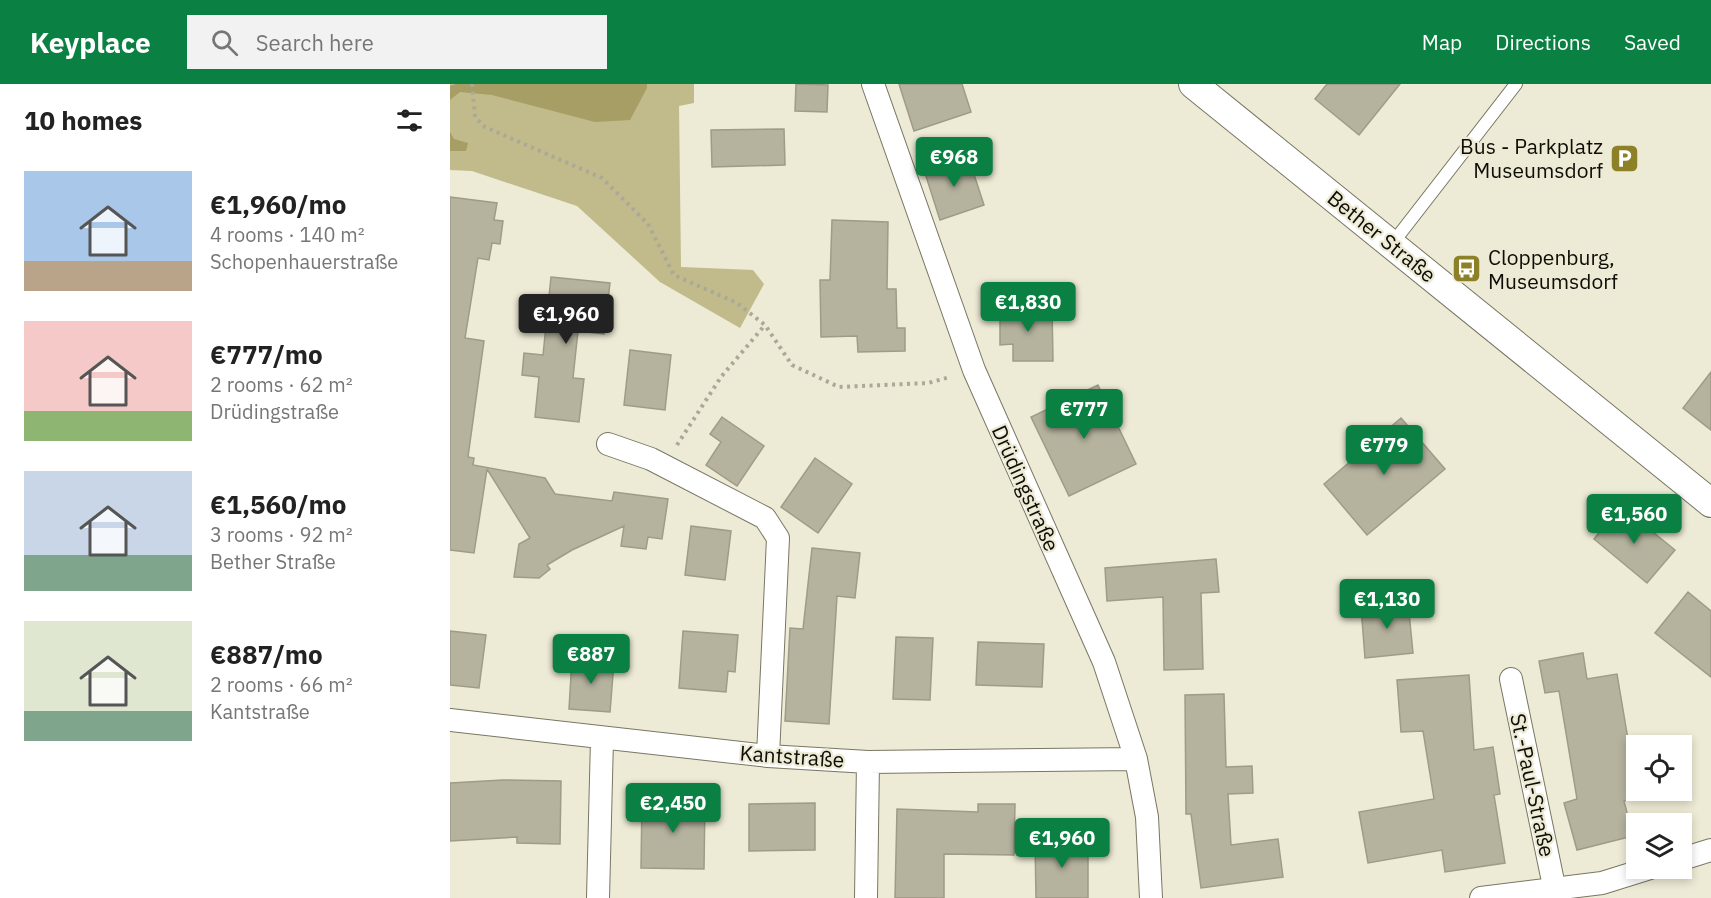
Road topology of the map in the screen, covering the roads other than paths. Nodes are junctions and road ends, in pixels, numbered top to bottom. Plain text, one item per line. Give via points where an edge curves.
1 (873, 84) edge
2 (1192, 84) edge
3 (1516, 84) edge
4 (1392, 244) junction
5 (608, 444) dead end
6 (1711, 503) edge
7 (1511, 679) dead end
8 (450, 720) edge
9 (602, 739) junction
10 (768, 756) junction
11 (1136, 759) junction
12 (868, 762) junction
13 (1709, 855) edge
14 (1692, 858) edge
15 (1626, 876) edge
16 (1555, 891) junction
17 (598, 898) edge
18 (866, 898) edge
19 (1151, 898) edge
20 (1481, 898) edge

1 - 11 street, Drüdingstraße via 974,370 1104,662
2 - 4 street, Bether Straße
3 - 4 lane
4 - 6 street, Bether Straße
5 - 10 street via 651,459 765,518 778,538
7 - 16 street, St.-Paul-Straße
8 - 9 street, Kantstraße
9 - 10 street, Kantstraße
9 - 17 street
10 - 12 street, Kantstraße
11 - 12 street, Kantstraße
11 - 19 street, Drüdingstraße via 1147,817
12 - 18 street
13 - 14 street
15 - 16 street
16 - 20 street

